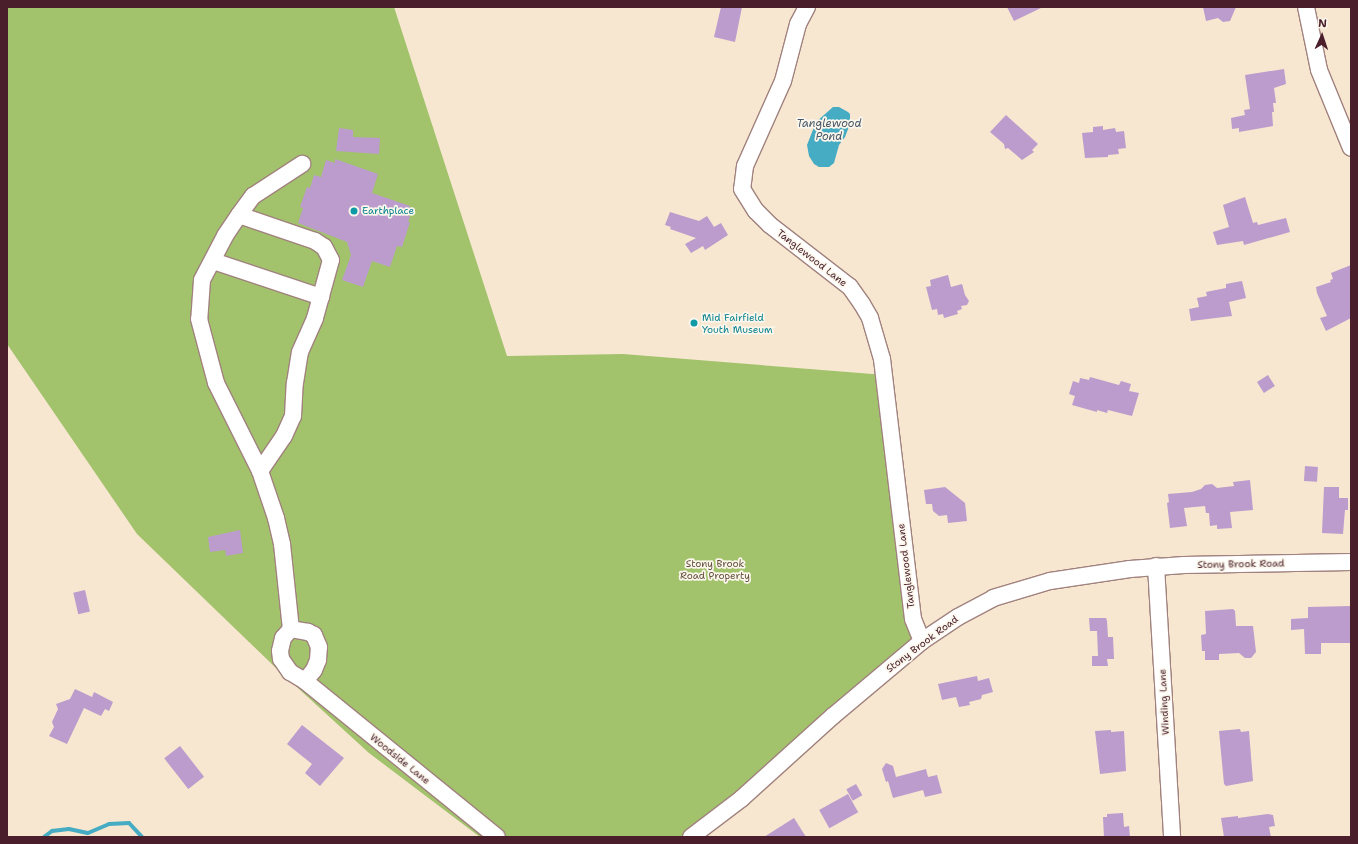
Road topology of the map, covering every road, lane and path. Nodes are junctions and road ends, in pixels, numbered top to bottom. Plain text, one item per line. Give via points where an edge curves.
1 (807, 7) edge
2 (1306, 7) edge
3 (1351, 148) edge
4 (302, 164) dead end
5 (239, 215) junction
6 (213, 261) junction
7 (321, 297) junction
8 (260, 471) junction
9 (1351, 562) edge
10 (1156, 566) junction
11 (291, 629) junction
12 (922, 641) junction
13 (305, 682) junction
14 (497, 837) edge
15 (691, 837) edge
16 (1172, 837) edge

1 - 12 street, Tanglewood Lane via 798,24 783,81 745,166 742,189 756,211 770,225 850,287 870,318 882,359 912,619
2 - 3 street via 1319,70
4 - 5 street via 254,196
5 - 6 street
5 - 7 street via 315,241 324,247 330,256 330,265
6 - 7 street
6 - 8 street via 202,280 199,318 216,383
7 - 8 street via 300,352 293,416 284,436
8 - 11 street via 282,544
9 - 10 street, Stony Brook Road
10 - 12 street, Stony Brook Road via 1076,576 1012,591 958,617
10 - 16 street, Winding Lane
11 - 13 street, Woodside Lane via 281,643 281,659 290,672
11 - 13 street via 314,635 319,646 318,660
12 - 15 street, Stony Brook Road via 833,716 741,799
13 - 14 street, Woodside Lane

